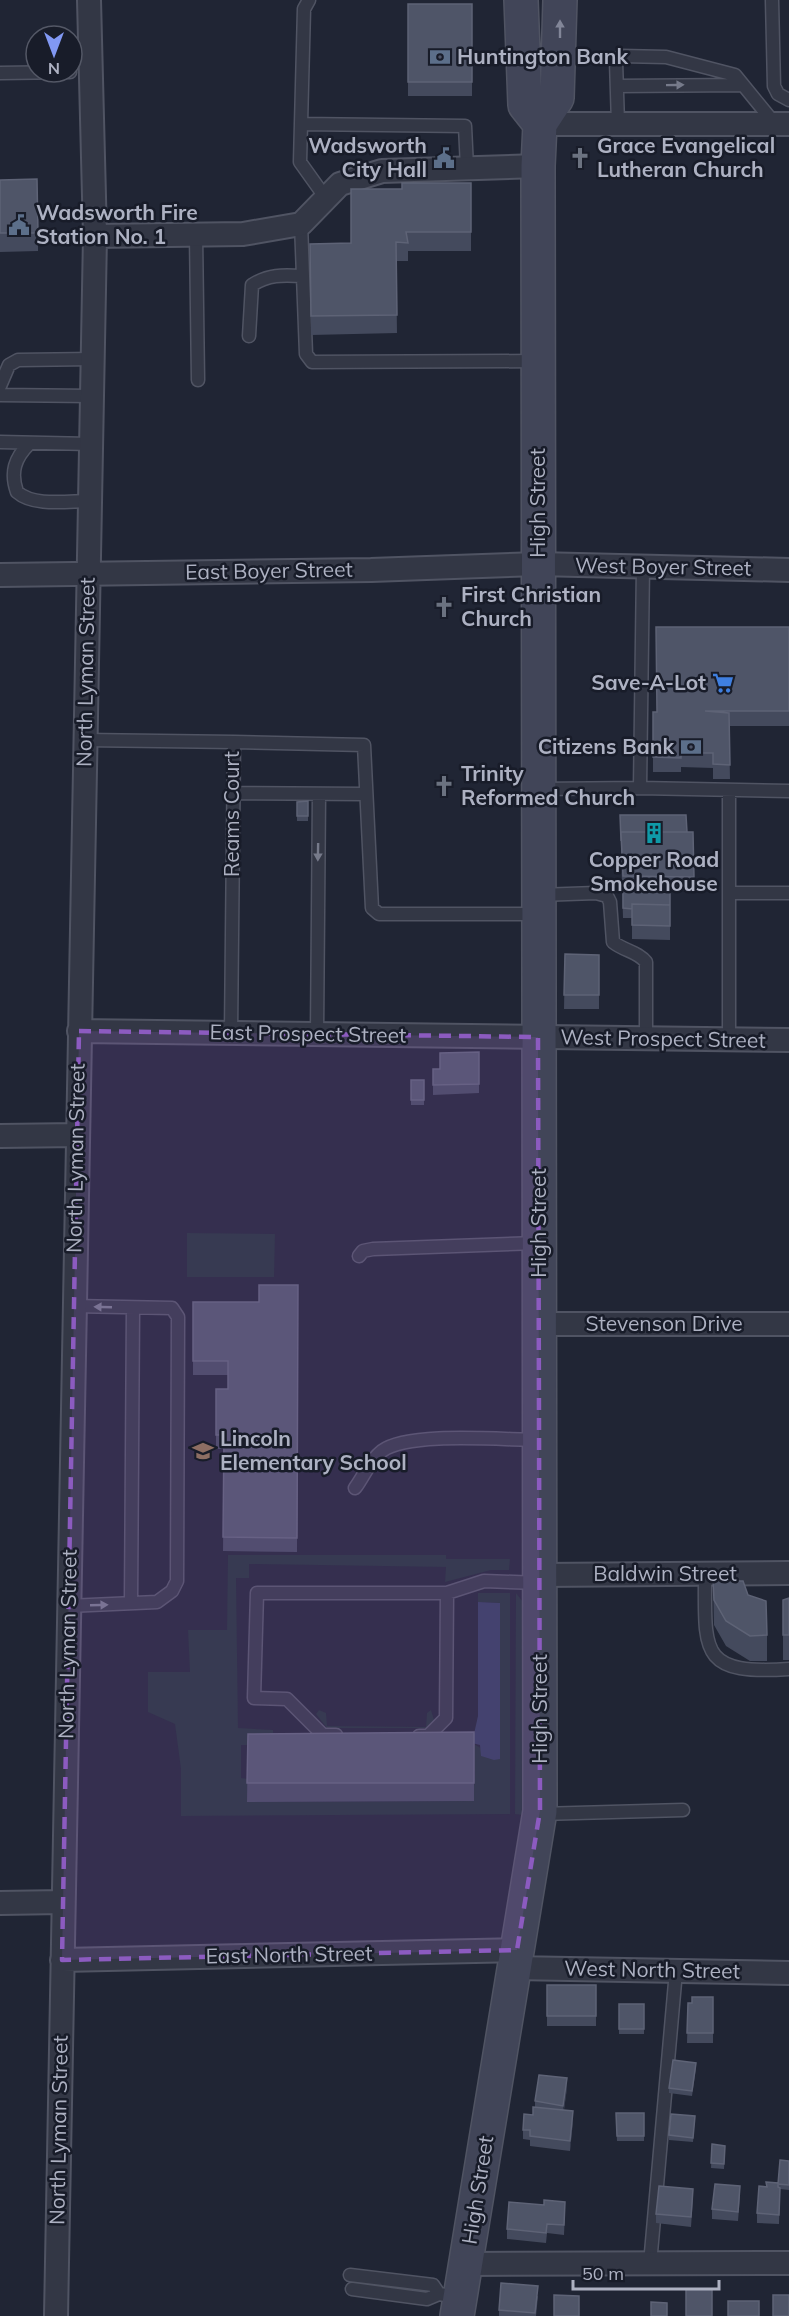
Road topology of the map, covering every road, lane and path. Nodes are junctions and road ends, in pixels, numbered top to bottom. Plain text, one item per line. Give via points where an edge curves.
1 (89, 0) edge
2 (309, 0) edge
3 (521, 0) edge
4 (560, 0) edge
5 (772, 0) edge
6 (84, 30) edge
7 (0, 73) edge
8 (24, 73) edge
9 (78, 84) edge
10 (743, 85) junction
11 (617, 86) junction
12 (789, 100) edge
13 (301, 124) junction
14 (540, 124) junction
15 (618, 124) junction
16 (782, 124) edge
17 (538, 166) junction
18 (467, 168) junction
19 (325, 197) junction
20 (301, 224) junction
21 (196, 235) junction
22 (95, 236) junction
23 (303, 276) junction
24 (249, 336) dead end
25 (93, 359) junction
26 (539, 361) junction
27 (198, 380) dead end
28 (0, 386) edge
29 (0, 395) edge
30 (92, 396) junction
31 (0, 442) edge
32 (29, 444) junction
33 (91, 444) junction
34 (90, 501) junction
35 (538, 564) junction
36 (643, 566) junction
37 (789, 570) edge
38 (89, 574) junction
39 (0, 575) edge
40 (85, 740) junction
41 (234, 742) junction
42 (640, 788) junction
43 (538, 789) junction
44 (729, 790) junction
45 (789, 792) edge
46 (233, 793) junction
47 (319, 794) junction
48 (365, 794) junction
49 (730, 893) junction
50 (789, 893) edge
51 (538, 904) junction
52 (79, 1031) junction
53 (231, 1033) junction
54 (316, 1033) junction
55 (538, 1037) junction
56 (646, 1037) junction
57 (729, 1040) junction
58 (789, 1040) edge
59 (0, 1136) edge
60 (77, 1136) junction
61 (539, 1243) junction
62 (359, 1256) dead end
63 (74, 1306) junction
64 (133, 1308) junction
65 (538, 1324) junction
66 (789, 1324) edge
67 (540, 1440) junction
68 (355, 1488) dead end
69 (789, 1573) edge
70 (705, 1574) junction
71 (540, 1579) junction
72 (447, 1593) junction
73 (131, 1603) junction
74 (68, 1606) junction
75 (789, 1669) edge
76 (348, 1736) edge
77 (405, 1736) edge
78 (683, 1810) dead end
79 (539, 1814) junction
80 (63, 1902) junction
81 (0, 1903) edge
82 (516, 1959) junction
83 (62, 1960) junction
84 (676, 1971) junction
85 (789, 1973) edge
86 (789, 2263) edge
87 (650, 2264) junction
88 (465, 2265) junction
89 (350, 2276) dead end
90 (352, 2289) dead end
91 (452, 2302) edge
92 (56, 2316) edge

1 - 6 street, North Lyman Street
2 - 13 lane via 304,9
3 - 14 main road via 525,105
14 -> 4 main road via 557,98
5 - 12 lane via 774,86 778,94
7 - 8 lane
9 - 22 street, North Lyman Street
11 -> 10 lane
10 - 11 lane via 735,75 722,69 666,57 621,56 616,61
10 - 16 lane
11 - 15 lane
13 - 18 lane via 465,126
13 - 19 lane via 300,162
14 - 15 street
14 - 17 main road, High Street
15 - 16 street
17 - 18 street
17 - 26 main road, High Street
18 - 19 street via 382,171 340,184
19 - 20 street
20 - 21 street via 243,234
20 - 23 lane
21 - 22 street
21 - 27 lane
22 - 25 street, North Lyman Street
23 - 24 lane via 273,275 252,285
23 - 26 lane via 306,354 312,362
25 - 28 lane via 18,360 9,365
25 - 30 street, North Lyman Street
26 - 35 main road, High Street
29 - 30 lane
30 - 33 street, North Lyman Street
31 - 32 lane
32 - 33 lane
32 - 34 lane via 18,455 15,465 17,492 24,499
33 - 34 street, North Lyman Street
34 - 38 street, North Lyman Street
35 - 36 street, West Boyer Street
35 - 38 street, East Boyer Street
35 - 43 main road, High Street
36 - 37 street, West Boyer Street
36 - 42 lane
38 - 39 street, East Boyer Street
38 - 40 street, North Lyman Street
40 - 41 lane, Reams Court
40 - 52 street, North Lyman Street
41 - 46 lane, Reams Court
41 - 48 lane via 364,745
42 - 43 lane
42 - 44 lane
43 - 51 main road, High Street
44 - 45 lane
44 - 49 lane
46 - 47 lane
46 - 53 lane, Reams Court
47 - 48 lane
47 -> 54 lane
48 - 51 lane via 372,908 379,914
49 - 50 lane
49 - 57 lane
51 - 55 main road, High Street
51 - 56 lane via 596,893 607,896 613,942 639,954 646,962
52 - 53 street, East Prospect Street
52 - 60 street, North Lyman Street
53 - 54 street, East Prospect Street
54 - 55 street, East Prospect Street
55 - 56 street, West Prospect Street
55 - 61 main road, High Street
56 - 57 street, West Prospect Street
57 - 58 street, West Prospect Street
59 - 60 street
60 - 63 street, North Lyman Street
61 - 62 lane via 372,1248
61 - 65 main road, High Street
64 -> 63 lane
63 - 74 street, North Lyman Street
64 - 73 lane
64 - 73 lane via 172,1308 178,1317 177,1581 166,1597 157,1602
65 - 66 street, Stevenson Drive
65 - 67 main road, High Street
67 - 68 lane via 406,1441 384,1449 373,1459
67 - 71 main road, High Street
69 - 70 street, Baldwin Street
70 - 71 street, Baldwin Street
70 - 75 lane via 705,1625 715,1659 730,1667
71 - 72 lane via 484,1581
71 - 79 main road, High Street
72 - 76 lane via 257,1593 254,1698 287,1699 323,1736
72 - 77 lane via 446,1718 428,1736
74 -> 73 lane
74 - 80 street, North Lyman Street
78 - 79 lane
79 - 82 main road, High Street
80 - 81 street
80 - 83 street, North Lyman Street
82 - 83 street, East North Street
82 - 84 street, West North Street
82 - 88 main road, High Street
83 - 92 street, North Lyman Street
84 - 85 street, West North Street
84 - 87 lane
86 - 87 street
87 - 88 street
88 - 91 main road, High Street
89 - 91 lane via 433,2285
90 - 91 lane

